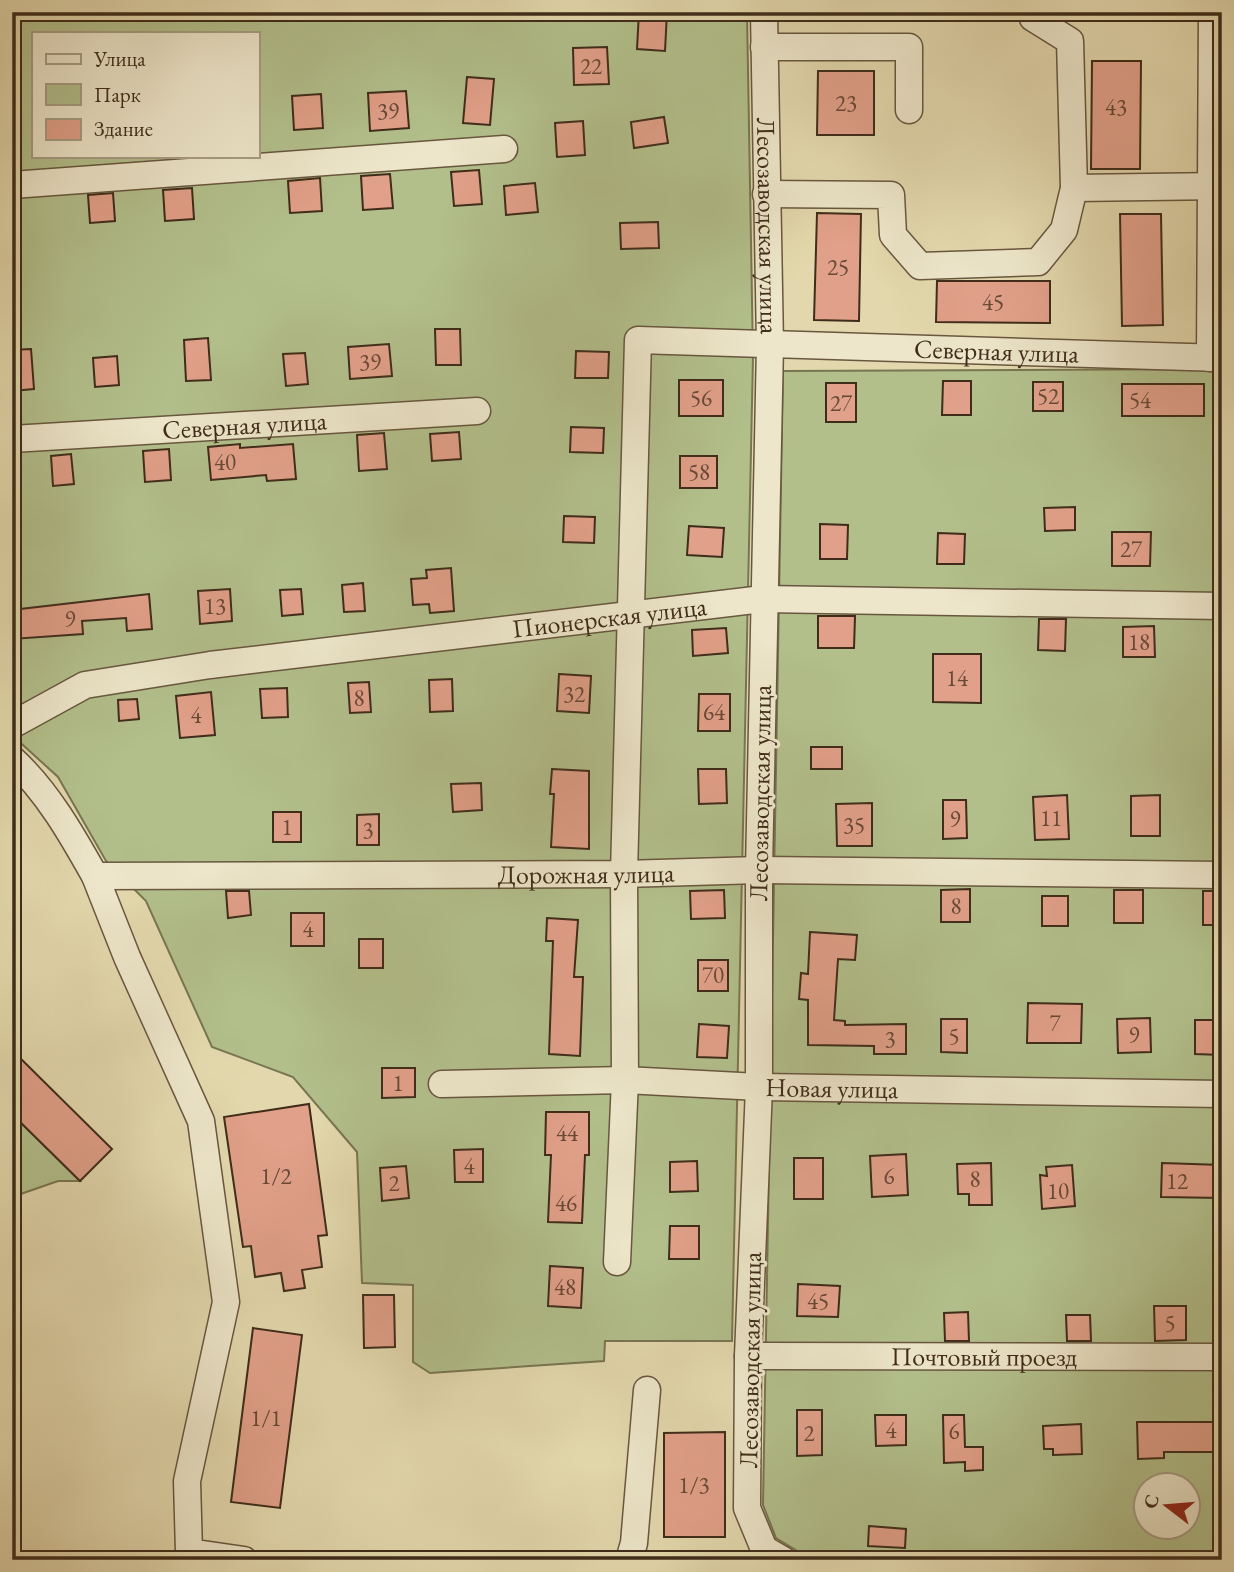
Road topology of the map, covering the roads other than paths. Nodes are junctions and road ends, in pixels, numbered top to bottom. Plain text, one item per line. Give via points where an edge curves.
1 (764, 12) edge
2 (1032, 12) edge
3 (1212, 12) edge
4 (1217, 46) edge
5 (764, 47) junction
6 (909, 110) dead end
7 (504, 149) dead end
8 (12, 185) edge
9 (1216, 186) edge
10 (1073, 188) junction
11 (766, 194) junction
12 (770, 345) junction
13 (1216, 358) edge
14 (477, 411) dead end
15 (12, 439) edge
16 (763, 599) junction
17 (1222, 606) edge
18 (629, 615) junction
19 (12, 726) edge
20 (12, 759) edge
21 (758, 870) junction
22 (624, 874) junction
23 (1222, 875) edge
24 (95, 876) junction
25 (625, 1080) junction
26 (442, 1084) dead end
27 (759, 1087) junction
28 (1222, 1094) edge
29 (617, 1262) dead end
30 (748, 1356) junction
31 (1222, 1357) edge
32 (647, 1390) dead end
33 (244, 1560) edge
34 (629, 1560) edge
35 (783, 1560) edge

1 - 5 street, Лесозаводская улица
2 - 10 street via 1033,18 1070,41
3 - 4 street
4 - 9 street
5 - 6 street via 909,47
5 - 11 street, Лесозаводская улица
7 - 8 street
9 - 10 street
9 - 13 street
10 - 11 street via 1064,230 1038,262 920,265 893,235 891,195
11 - 12 street, Лесозаводская улица
12 - 13 street, Северная улица
12 - 16 street, Лесозаводская улица
12 - 18 street, Северная улица via 638,340
14 - 15 street, Северная улица
16 - 17 street, Пионерская улица
16 - 18 street, Пионерская улица
16 - 21 street, Лесозаводская улица
18 - 19 street, Пионерская улица via 210,665 85,685
18 - 22 street
20 - 24 street via 68,829
21 - 22 street, Дорожная улица
21 - 23 street, Дорожная улица
21 - 27 street, Лесозаводская улица
22 - 24 street, Дорожная улица
22 - 25 street
24 - 33 street via 201,1121 226,1302 187,1481 189,1552
25 - 26 street, Новая улица
25 - 27 street, Новая улица
25 - 29 street
27 - 28 street, Новая улица
27 - 30 street, Лесозаводская улица
30 - 31 street, Почтовый проезд
30 - 35 street, Лесозаводская улица via 747,1508 764,1549
32 - 34 street

